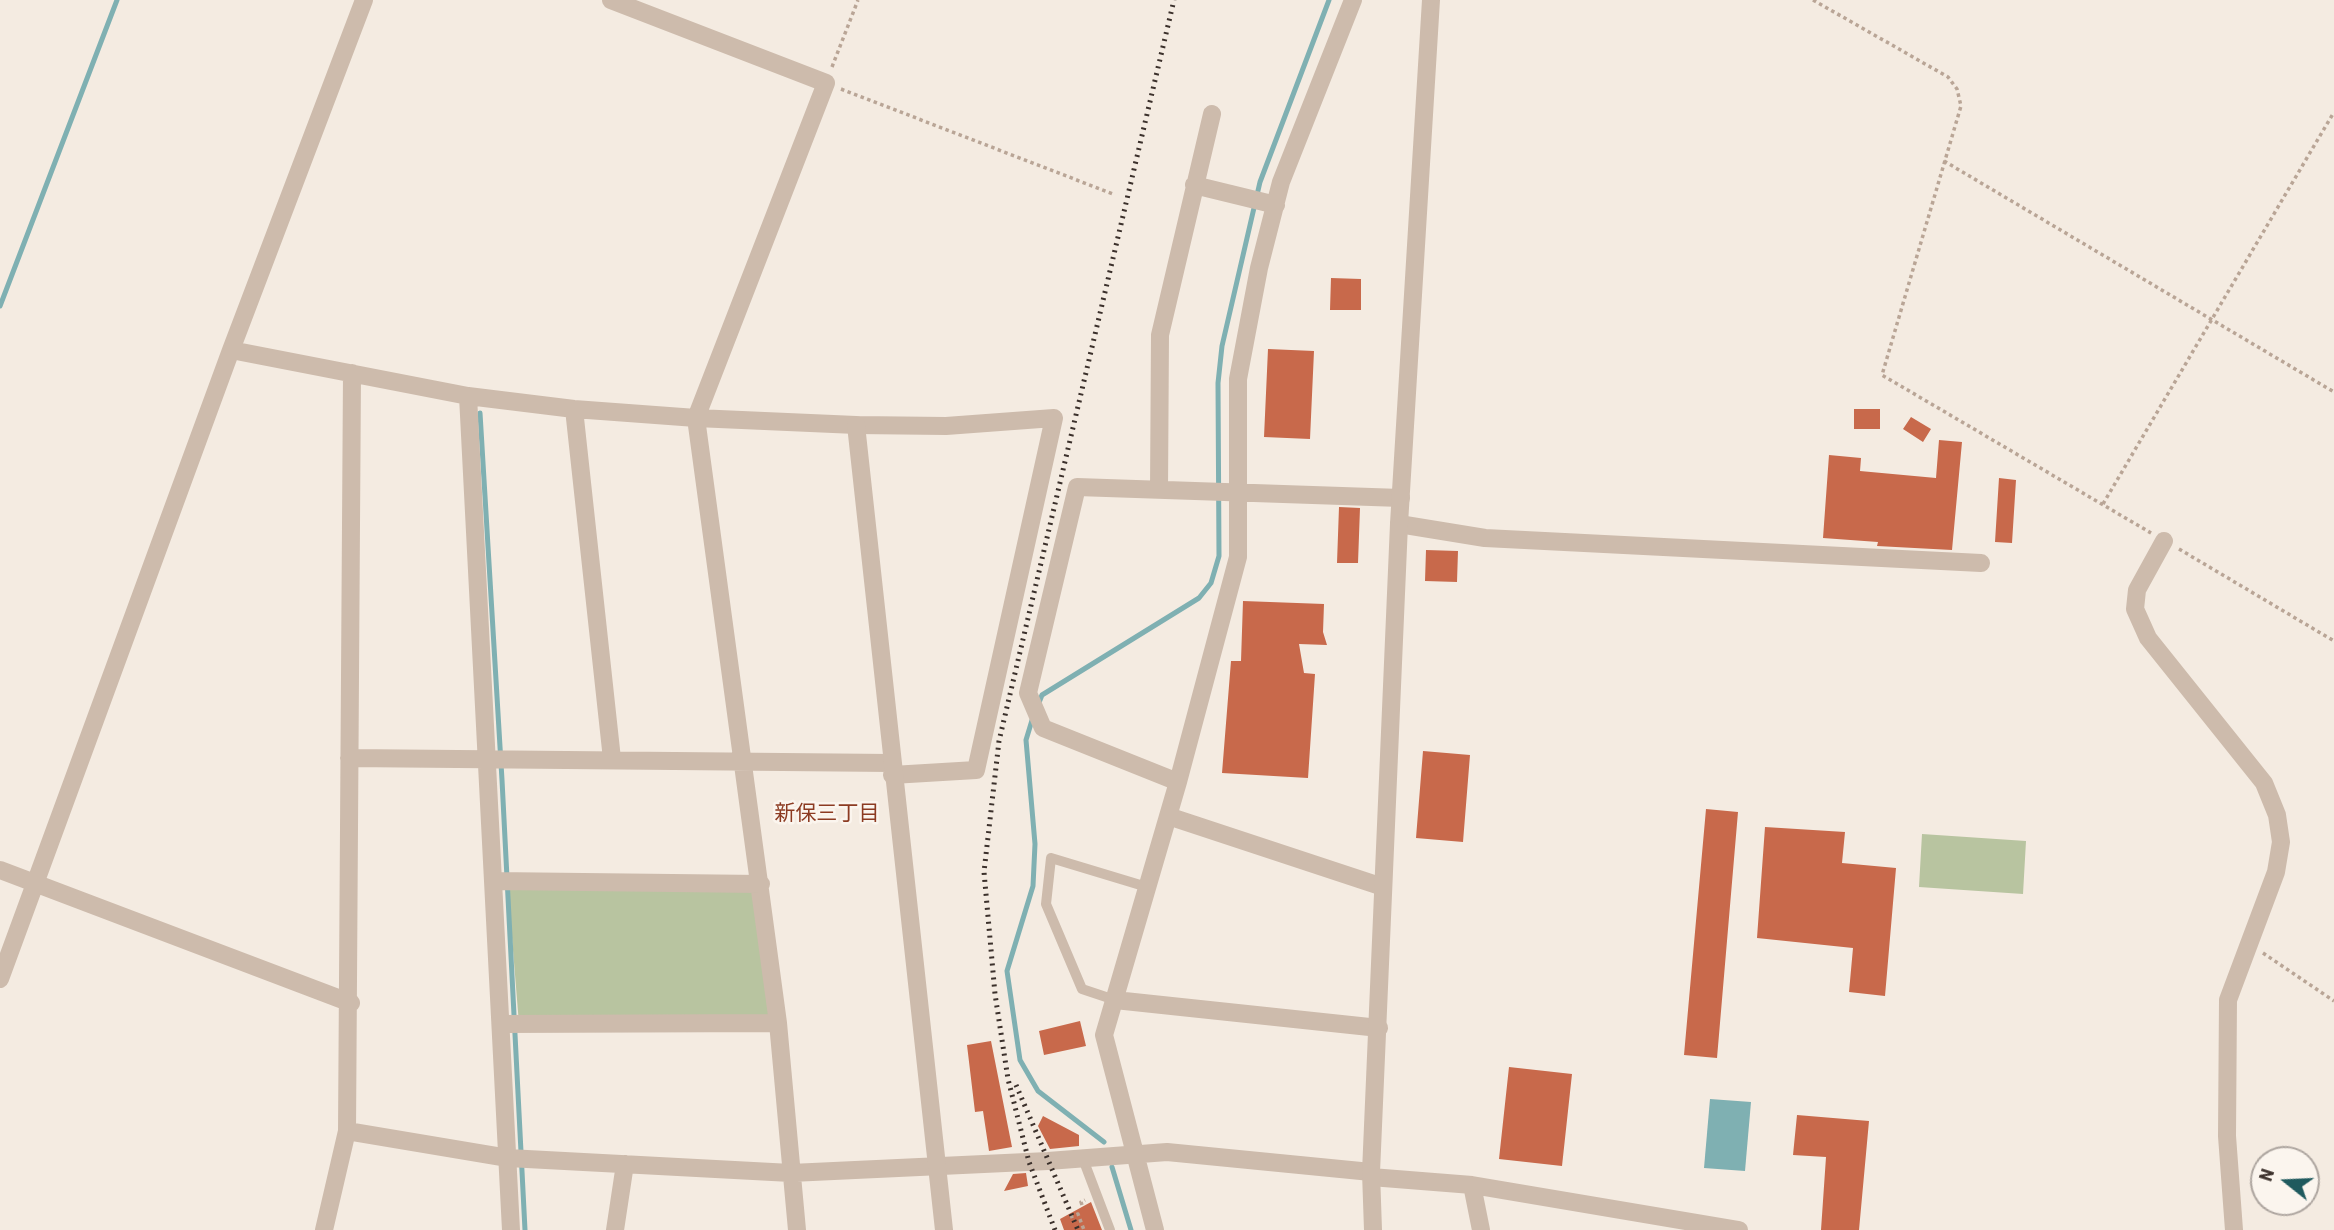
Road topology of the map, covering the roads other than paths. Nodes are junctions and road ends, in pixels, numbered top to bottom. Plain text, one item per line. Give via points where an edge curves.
1 (364, 0) edge
2 (611, 0) edge
3 (1353, 0) edge
4 (1431, 0) edge
5 (1212, 114) dead end
6 (1194, 185) junction
7 (1276, 205) junction
8 (231, 350) junction
9 (352, 373) junction
10 (468, 396) junction
11 (574, 409) junction
12 (696, 418) junction
13 (856, 425) junction
14 (1159, 490) junction
15 (1238, 492) junction
16 (1401, 498) junction
17 (1399, 524) junction
18 (2164, 541) road end
19 (1981, 563) dead end
20 (487, 757) junction
21 (349, 758) junction
22 (612, 759) junction
23 (745, 761) junction
24 (892, 769) junction
25 (1178, 782) junction
26 (1168, 816) junction
27 (0, 870) edge
28 (494, 881) junction
29 (34, 884) junction
30 (761, 884) junction
31 (1147, 887) junction
32 (1383, 887) junction
33 (0, 979) edge
34 (1115, 1000) junction
35 (351, 1003) junction
36 (778, 1023) junction
37 (502, 1024) junction
38 (1379, 1027) junction
39 (347, 1131) junction
40 (1135, 1154) junction
41 (508, 1158) junction
42 (1083, 1159) junction
43 (625, 1164) junction
44 (937, 1166) junction
45 (791, 1173) junction
46 (1371, 1174) junction
47 (1472, 1185) junction
48 (324, 1230) edge
49 (510, 1230) edge
50 (615, 1230) edge
51 (797, 1230) edge
52 (944, 1230) edge
53 (1110, 1230) edge
54 (1155, 1230) edge
55 (1373, 1230) edge
56 (1481, 1230) edge
57 (1739, 1230) edge
58 (2234, 1230) edge

1 - 8 street
2 - 12 street via 826,83
3 - 7 street
4 - 16 street
5 - 6 street
6 - 7 street
6 - 14 street via 1160,334
7 - 15 street via 1238,379
8 - 9 street
8 - 29 street
9 - 10 street
9 - 21 street
10 - 11 street
10 - 20 street
11 - 12 street
11 - 22 street
12 - 13 street
12 - 23 street
13 - 24 street
13 - 24 street via 946,426 1054,418 976,770
14 - 15 street
14 - 25 street via 1077,487 1028,693 1042,728
15 - 16 street
15 - 25 street via 1238,557
16 - 17 street
17 - 19 street via 1485,538
17 - 32 street
18 - 58 street via 2142,579 2135,609 2148,638 2264,783 2277,815 2281,842 2276,873 2228,1000 2227,1136
20 - 21 street
20 - 22 street
20 - 28 street
21 - 35 street
22 - 23 street
23 - 24 street
23 - 30 street
24 - 44 street
25 - 26 street
26 - 31 street
26 - 32 street
27 - 29 street
28 - 30 street
28 - 37 street
29 - 33 street
29 - 35 street
30 - 36 street
31 - 34 street
31 - 34 lane via 1051,858 1046,904 1082,989
32 - 38 street
34 - 38 street
34 - 40 street via 1104,1035
35 - 39 street
36 - 37 street
36 - 45 street
37 - 41 street
38 - 46 street
39 - 41 street
39 - 48 street
40 - 42 street
40 - 46 street via 1167,1152
40 - 54 street
41 - 43 street
41 - 49 street
42 - 44 street
42 - 53 lane
43 - 45 street
43 - 50 street
44 - 45 street
44 - 52 street
45 - 51 street
46 - 47 street
46 - 55 street
47 - 56 street
47 - 57 street

